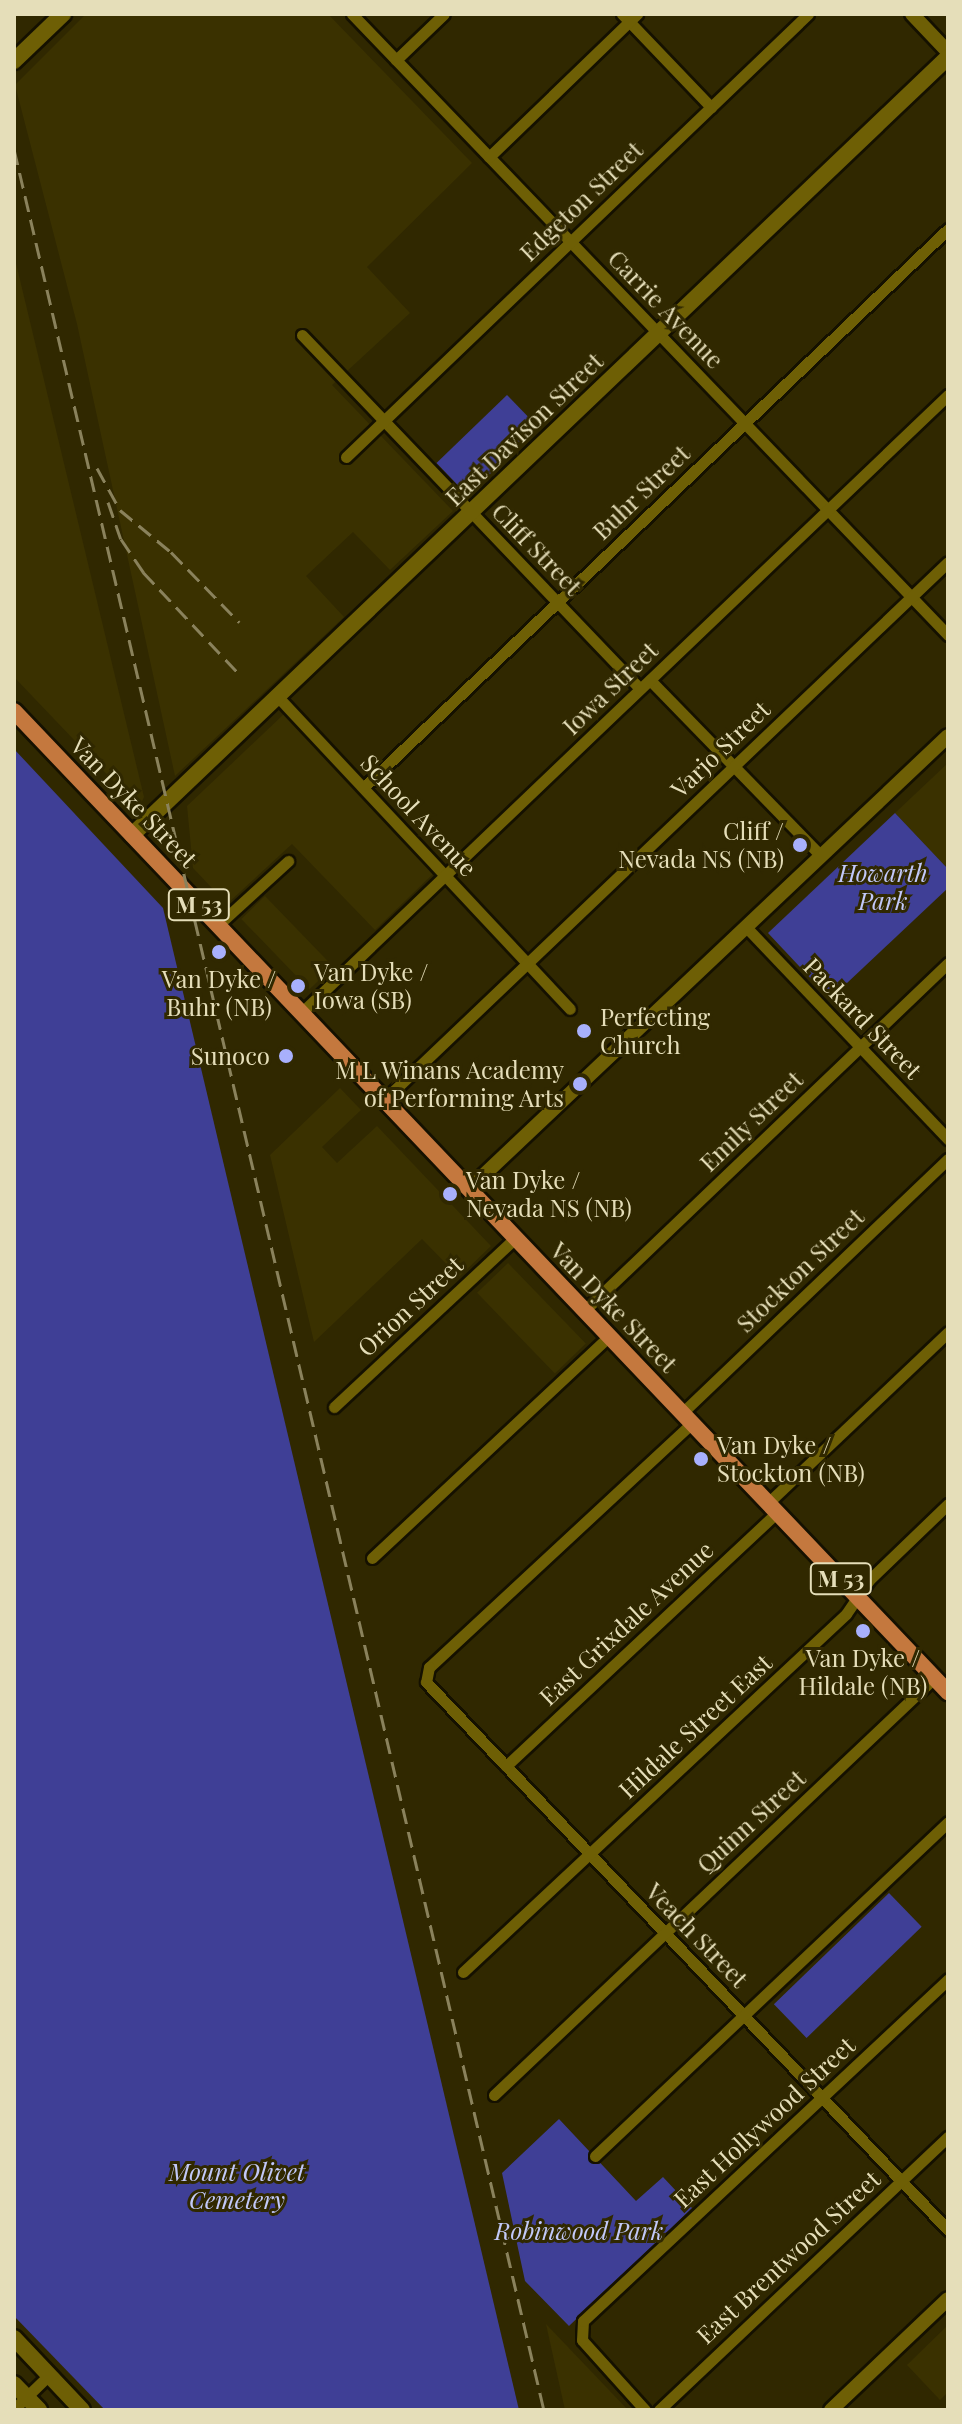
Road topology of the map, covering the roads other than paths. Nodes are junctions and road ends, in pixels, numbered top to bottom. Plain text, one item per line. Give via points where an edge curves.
1 (63, 14) edge
2 (352, 14) edge
3 (444, 14) edge
4 (808, 14) edge
5 (912, 14) edge
6 (629, 17) edge
7 (948, 54) edge
8 (396, 60) junction
9 (14, 61) edge
10 (711, 107) junction
11 (489, 157) junction
12 (948, 229) edge
13 (570, 242) junction
14 (658, 333) junction
15 (302, 335) dead end
16 (948, 395) edge
17 (383, 421) junction
18 (745, 423) junction
19 (346, 457) dead end
20 (828, 510) junction
21 (471, 512) junction
22 (948, 562) edge
23 (911, 597) junction
24 (557, 602) junction
25 (948, 635) edge
26 (650, 680) junction
27 (640, 689) junction
28 (278, 697) junction
29 (14, 711) edge
30 (948, 736) edge
31 (734, 766) junction
32 (364, 787) junction
33 (132, 835) junction
34 (821, 856) junction
35 (288, 861) dead end
36 (446, 875) junction
37 (218, 925) junction
38 (746, 927) junction
39 (948, 963) edge
40 (528, 964) junction
41 (570, 1009) dead end
42 (301, 1013) junction
43 (861, 1047) junction
44 (384, 1100) junction
45 (948, 1139) edge
46 (948, 1159) edge
47 (469, 1189) junction
48 (515, 1238) junction
49 (585, 1310) junction
50 (948, 1332) edge
51 (609, 1336) junction
52 (334, 1407) dead end
53 (687, 1418) junction
54 (948, 1504) edge
55 (772, 1507) junction
56 (372, 1558) dead end
57 (858, 1597) junction
58 (429, 1667) joint
59 (934, 1678) junction
60 (947, 1690) edge
61 (506, 1766) junction
62 (948, 1822) edge
63 (590, 1854) junction
64 (665, 1933) junction
65 (463, 1972) dead end
66 (948, 1980) edge
67 (744, 2016) junction
68 (494, 2095) dead end
69 (822, 2098) junction
70 (948, 2137) edge
71 (595, 2156) dead end
72 (901, 2181) junction
73 (948, 2230) edge
74 (948, 2299) edge
75 (14, 2338) edge
76 (49, 2375) junction
77 (14, 2384) edge
78 (20, 2403) edge
79 (839, 2407) edge
80 (39, 2410) edge
81 (82, 2410) edge
82 (645, 2410) edge
83 (659, 2410) edge

1 - 9 main road
2 - 8 street, Carrie Avenue
3 - 8 street
4 - 10 street, Edgeton Street
5 - 7 street
6 - 10 street
6 - 11 street
7 - 14 main road, East Davison Street
8 - 11 street, Carrie Avenue
10 - 13 street, Edgeton Street
11 - 13 street, Carrie Avenue
12 - 18 street, Buhr Street
13 - 14 street, Carrie Avenue
13 - 17 street, Edgeton Street
14 - 18 street, Carrie Avenue
14 - 21 main road, East Davison Street
15 - 17 street, Cliff Street
16 - 20 street, Iowa Street
17 - 19 street, Edgeton Street
17 - 21 street, Cliff Street
18 - 20 street, Carrie Avenue
18 - 24 street, Buhr Street
20 - 23 street, Carrie Avenue
20 - 26 street, Iowa Street
21 - 24 street, Cliff Street
21 - 28 main road, East Davison Street
22 - 23 street, Varjo Street
23 - 25 street, Carrie Avenue
23 - 31 street, Varjo Street
24 - 27 street, Cliff Street
24 - 32 street, Buhr Street
26 - 27 street, Iowa Street
26 - 31 street
27 - 36 street, Iowa Street
28 - 32 street, School Avenue
28 - 33 main road, East Davison Street
29 - 33 main road, Van Dyke Street / M 53
30 - 34 street
31 - 34 street
31 - 40 street, Varjo Street
32 - 36 street, School Avenue
33 - 37 main road, Van Dyke Street / M 53
34 - 38 street
35 - 37 street
36 - 40 street, School Avenue
36 - 42 street, Iowa Street
37 - 42 main road, Van Dyke Street / M 53
38 - 43 street, Packard Street
38 - 47 street
39 - 43 street, Emily Street
40 - 41 street, School Avenue
40 - 44 street, Varjo Street
42 - 44 main road, Van Dyke Street / M 53
43 - 45 street, Packard Street
43 - 49 street, Emily Street
44 - 47 main road, Van Dyke Street / M 53
46 - 53 street, Stockton Street
47 - 48 main road, Van Dyke Street / M 53
48 - 49 main road, Van Dyke Street / M 53
48 - 52 street, Orion Street
49 - 51 main road, Van Dyke Street / M 53
50 - 55 street, East Grixdale Avenue
51 - 53 main road, Van Dyke Street / M 53
51 - 56 street
53 - 55 main road, Van Dyke Street / M 53
53 - 58 street, Stockton Street
54 - 57 street, Hildale Street East
55 - 57 main road, Van Dyke Street / M 53
55 - 61 street, East Grixdale Avenue
57 - 59 main road, Van Dyke Street / M 53
57 - 63 street, Hildale Street East
58 - 61 street, Veach Street via 425,1678 430,1687
59 - 60 main road, Van Dyke Street / M 53
59 - 64 street, Quinn Street
61 - 63 street, Veach Street
62 - 67 street
63 - 64 street, Veach Street
63 - 65 street, Hildale Street East
64 - 67 street, Veach Street
64 - 68 street, Quinn Street
66 - 69 street, East Hollywood Street
67 - 69 street, Veach Street
67 - 71 street
69 - 72 street, Veach Street
69 - 82 street, East Hollywood Street via 583,2321 585,2345
70 - 72 street, East Brentwood Street
72 - 73 street, Veach Street
72 - 83 street, East Brentwood Street
74 - 79 street
75 - 76 main road
76 - 78 street
76 - 81 main road
77 - 78 main road
78 - 80 main road

